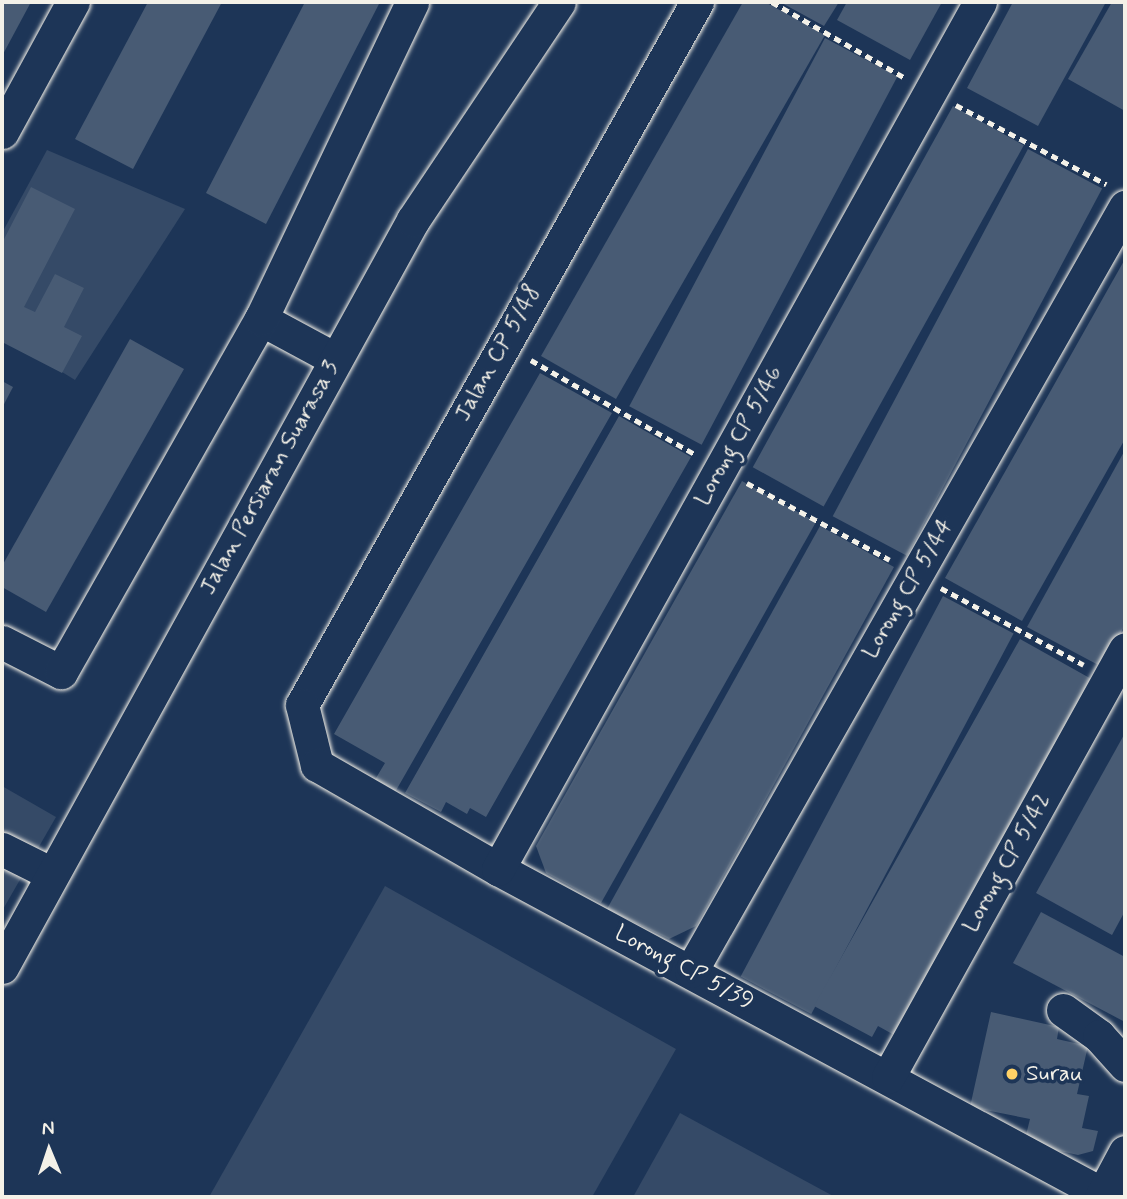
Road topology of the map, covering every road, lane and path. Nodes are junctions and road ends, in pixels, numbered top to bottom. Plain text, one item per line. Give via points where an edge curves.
1 (73, 2) edge
2 (412, 2) edge
3 (559, 2) edge
4 (697, 2) edge
5 (980, 2) edge
6 (2, 132) edge
7 (1125, 207) edge
8 (261, 319) junction
9 (502, 345) junction
10 (335, 359) junction
11 (721, 469) junction
12 (916, 575) junction
13 (2, 642) edge
14 (1125, 649) edge
15 (1109, 679) junction
16 (302, 705) joint
17 (2, 849) edge
18 (498, 870) junction
19 (52, 874) junction
20 (2, 967) edge
21 (691, 971) junction
22 (1063, 1010) dead end
23 (1125, 1065) edge
24 (888, 1077) junction
25 (1125, 1152) edge
26 (1104, 1196) edge

1 - 6 street
2 - 8 street
3 - 10 street, Jalan Persiaran Suarasa 3 via 413,220
4 - 9 street, Jalan CP 5/48
5 - 11 street, Lorong CP 5/46
7 - 12 street, Lorong CP 5/44
8 - 10 street
8 - 13 street via 61,672
9 - 11 path
9 - 16 street, Jalan CP 5/48
10 - 19 street, Jalan Persiaran Suarasa 3
11 - 12 path
11 - 18 street, Lorong CP 5/46
12 - 15 path
12 - 21 street, Lorong CP 5/44
14 - 15 street, Lorong CP 5/42
15 - 24 street, Lorong CP 5/42
16 - 18 street, Lorong CP 5/39 via 317,765
17 - 19 street
18 - 21 street, Lorong CP 5/39
19 - 20 street, Jalan Persiaran Suarasa 3
21 - 24 street, Lorong CP 5/39
22 - 23 street via 1099,1036
24 - 26 street, Lorong CP 5/39
25 - 26 street

